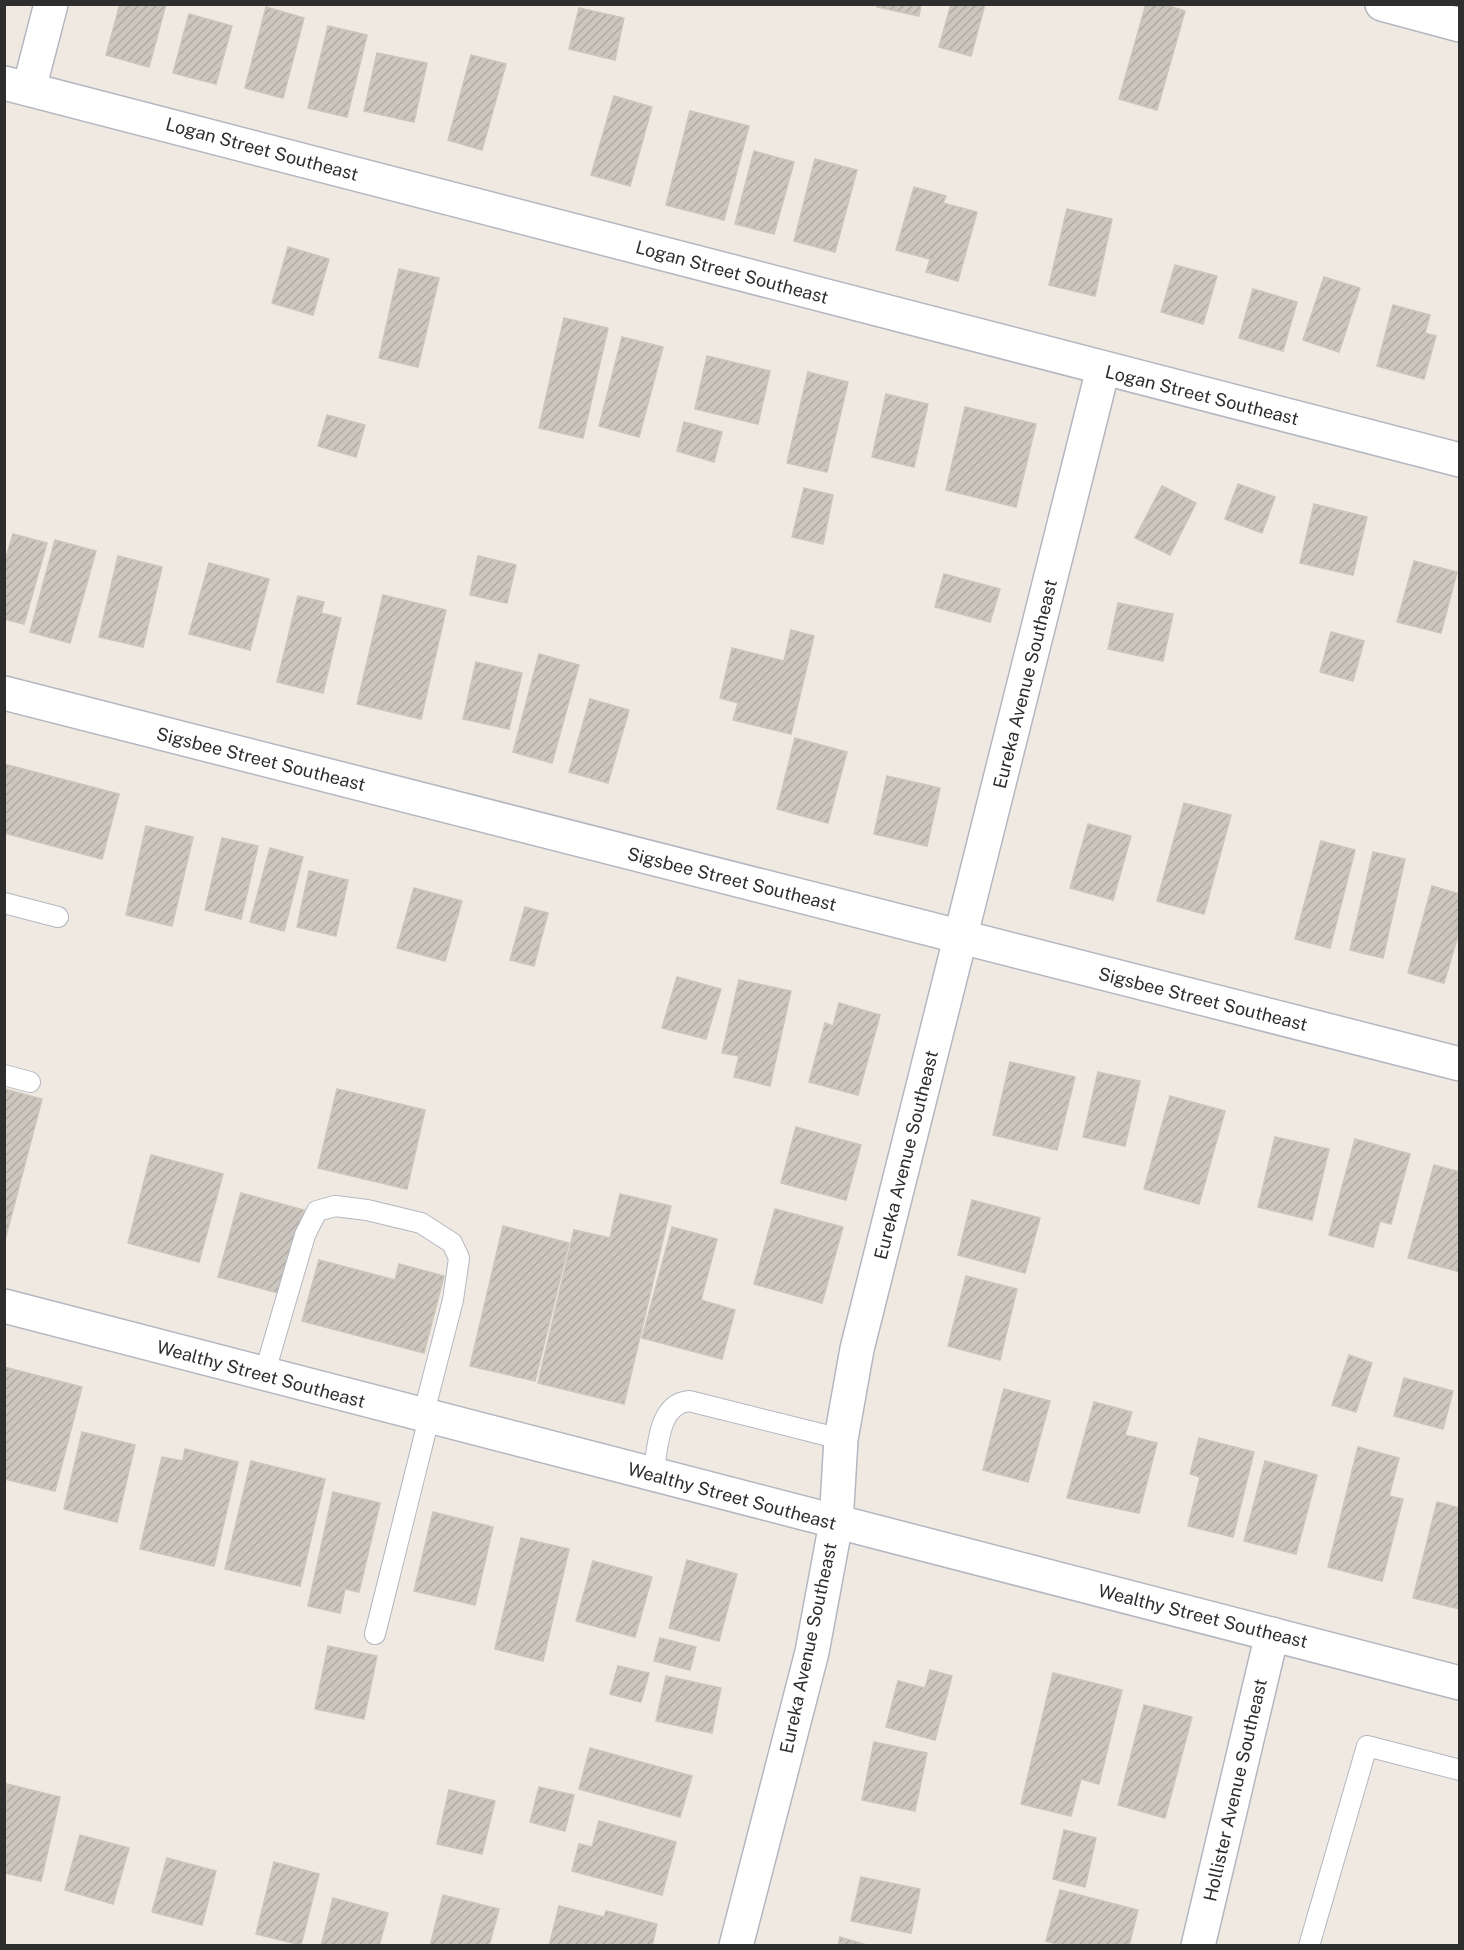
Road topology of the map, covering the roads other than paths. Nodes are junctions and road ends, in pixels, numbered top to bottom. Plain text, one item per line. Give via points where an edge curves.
1 (51, 4) edge
2 (1382, 4) edge
3 (1460, 25) edge
4 (17, 86) edge
5 (1103, 369) junction
6 (1460, 460) edge
7 (4, 693) edge
8 (4, 903) edge
9 (58, 917) dead end
10 (962, 938) junction
11 (1460, 1064) edge
12 (4, 1075) edge
13 (30, 1082) dead end
14 (4, 1306) edge
15 (264, 1375) junction
16 (426, 1417) junction
17 (841, 1439) junction
18 (652, 1475) junction
19 (836, 1523) junction
20 (375, 1634) dead end
21 (1272, 1634) junction
22 (1460, 1683) edge
23 (1460, 1770) edge
24 (736, 1946) edge
25 (1198, 1946) edge
26 (1309, 1946) edge

1 - 4 street
2 - 3 street
4 - 5 street, Logan Street Southeast
5 - 6 street, Logan Street Southeast
5 - 10 street, Eureka Avenue Southeast
7 - 10 street, Sigsbee Street Southeast
8 - 9 lane
10 - 11 street, Sigsbee Street Southeast
10 - 17 street, Eureka Avenue Southeast via 857,1349
12 - 13 lane
14 - 15 street, Wealthy Street Southeast
15 - 16 street, Wealthy Street Southeast
15 - 16 lane via 305,1235 317,1211 335,1206 357,1208 421,1223 452,1243 459,1258
16 - 18 street, Wealthy Street Southeast
16 - 20 lane
17 - 18 lane via 689,1401 678,1402 665,1419
17 - 19 street, Eureka Avenue Southeast
18 - 19 street, Wealthy Street Southeast
19 - 21 street, Wealthy Street Southeast
19 - 24 street, Eureka Avenue Southeast via 812,1652
21 - 22 street, Wealthy Street Southeast
21 - 25 street, Hollister Avenue Southeast
23 - 26 lane via 1367,1746

